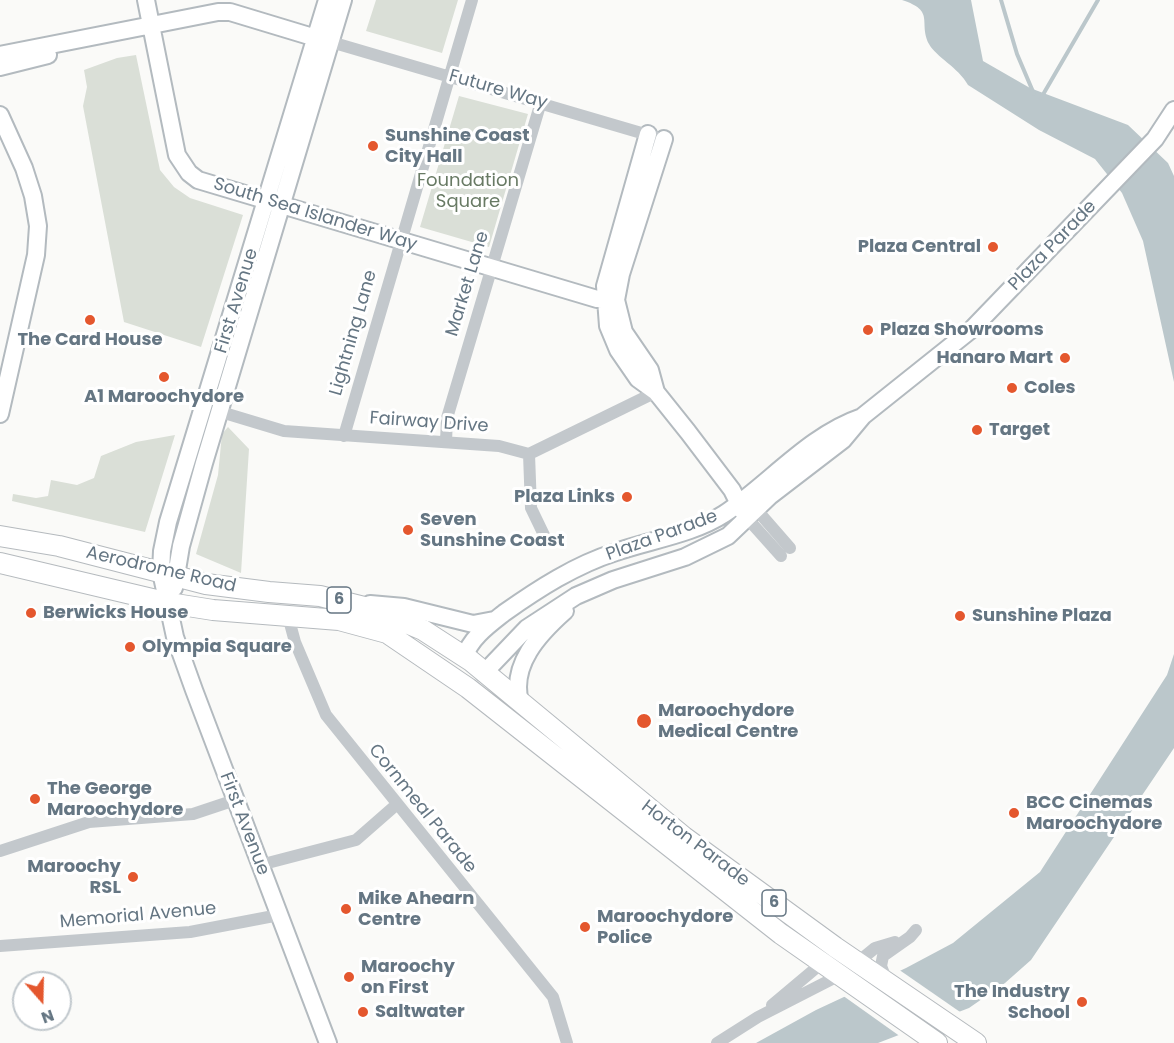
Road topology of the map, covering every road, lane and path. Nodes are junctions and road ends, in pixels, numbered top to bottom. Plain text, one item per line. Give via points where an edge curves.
1 (146, 0) edge
2 (327, 0) edge
3 (344, 0) edge
4 (472, 0) edge
5 (151, 26) junction
6 (90, 39) junction
7 (323, 40) junction
8 (0, 55) edge
9 (0, 67) edge
10 (449, 76) junction
11 (541, 102) junction
12 (1174, 110) edge
13 (0, 115) edge
14 (1174, 126) edge
15 (656, 137) joint
16 (1155, 139) junction
17 (275, 204) junction
18 (400, 241) junction
19 (492, 268) junction
20 (610, 300) junction
21 (656, 392) junction
22 (220, 412) junction
23 (0, 414) edge
24 (863, 416) junction
25 (344, 436) junction
26 (446, 442) junction
27 (529, 454) junction
28 (737, 497) junction
29 (752, 513) junction
30 (544, 535) dead end
31 (0, 536) edge
32 (785, 552) dead end
33 (0, 563) edge
34 (169, 574) junction
35 (594, 587) junction
36 (169, 603) junction
37 (354, 604) junction
38 (288, 616) junction
39 (498, 618) junction
40 (465, 657) junction
41 (484, 673) junction
42 (468, 688) junction
43 (520, 702) junction
44 (236, 800) junction
45 (396, 805) junction
46 (0, 851) edge
47 (260, 865) junction
48 (279, 915) junction
49 (916, 930) dead end
50 (903, 940) junction
51 (0, 946) edge
52 (858, 962) junction
53 (822, 963) junction
54 (840, 975) junction
55 (885, 978) junction
56 (858, 987) junction
57 (760, 1016) junction
58 (929, 1038) edge
59 (328, 1043) edge
60 (567, 1043) edge
61 (717, 1043) edge
62 (976, 1043) edge

1 - 5 main road, South Sea Islander Way
2 - 7 main road, First Avenue
3 - 7 main road, First Avenue
4 - 10 street, Lightning Lane
5 - 6 main road, Future Way
5 - 7 main road, Future Way via 230,12
5 - 17 main road, South Sea Islander Way via 182,165 198,180
6 - 8 main road, Future Way via 72,39
6 - 9 main road, Future Way via 74,49
7 - 10 street, Future Way
7 - 17 main road, First Avenue
10 - 11 street, Future Way
10 - 18 street, Lightning Lane
11 - 15 street, Future Way
11 - 19 street, Market Lane
12 - 16 main road, Plaza Parade
13 - 23 main road via 27,177 38,226 36,255
14 - 16 main road, Plaza Parade
15 - 20 main road via 621,274
16 - 24 main road, Plaza Parade via 972,329
17 - 18 main road, South Sea Islander Way
17 - 22 main road, First Avenue
17 - 34 main road, First Avenue via 168,522 162,551
18 - 19 main road, South Sea Islander Way
18 - 25 street, Lightning Lane
19 - 20 main road, South Sea Islander Way
19 - 26 street, Market Lane via 447,418
20 - 21 main road via 624,332 650,370
21 - 27 street
21 - 28 main road
22 - 25 street, Fairway Drive via 284,431
22 - 34 main road, First Avenue via 181,546
24 - 28 main road, Plaza Parade via 833,429
24 - 29 main road, Plaza Parade via 843,440
25 - 26 street, Fairway Drive
26 - 27 street, Fairway Drive via 499,446
27 - 30 street via 531,508
28 - 29 main road
28 - 39 main road, Plaza Parade via 718,517 591,562 536,591
29 - 32 street
29 - 35 main road, Plaza Parade via 714,545
31 - 34 main road, Aerodrome Road / 6 via 59,546
33 - 36 main road, Aerodrome Road / 6
34 - 36 main road, First Avenue
34 - 37 main road, Aerodrome Road / 6 via 215,585 320,596
35 - 41 main road, Plaza Parade via 537,621
35 - 43 main road via 549,627 531,649 518,676
36 - 38 main road, Aerodrome Road / 6
36 - 44 main road, First Avenue via 178,646
37 - 39 main road via 404,607 473,624
37 - 40 main road, Aerodrome Road / 6 via 411,625
38 - 42 main road, Aerodrome Road / 6 via 339,620 387,633
38 - 45 street, Cornmeal Parade via 321,707
39 - 40 main road, Plaza Parade via 476,639
40 - 41 main road, Aerodrome Road / 6
40 - 42 main road
41 - 42 main road
41 - 43 main road, Horton Parade / 6
42 - 53 main road, Horton Parade / 6 via 666,846
43 - 52 main road, Horton Parade / 6 via 684,837
44 - 46 street via 193,814 89,822
44 - 47 main road, First Avenue
45 - 47 street via 356,840
45 - 60 street, Cornmeal Parade via 553,997
47 - 48 main road, First Avenue
48 - 51 street, Memorial Avenue via 190,932
48 - 59 main road, First Avenue
49 - 50 street
50 - 52 street via 874,948
50 - 55 street via 883,956
52 - 53 main road via 838,959
52 - 54 main road
52 - 55 main road, Horton Parade / 6
52 - 56 main road
53 - 54 main road, Horton Parade / 6
53 - 57 street
54 - 56 main road, Horton Parade / 6
54 - 57 street
55 - 62 main road, Horton Parade / 6
56 - 58 main road, Horton Parade / 6
57 - 61 street

